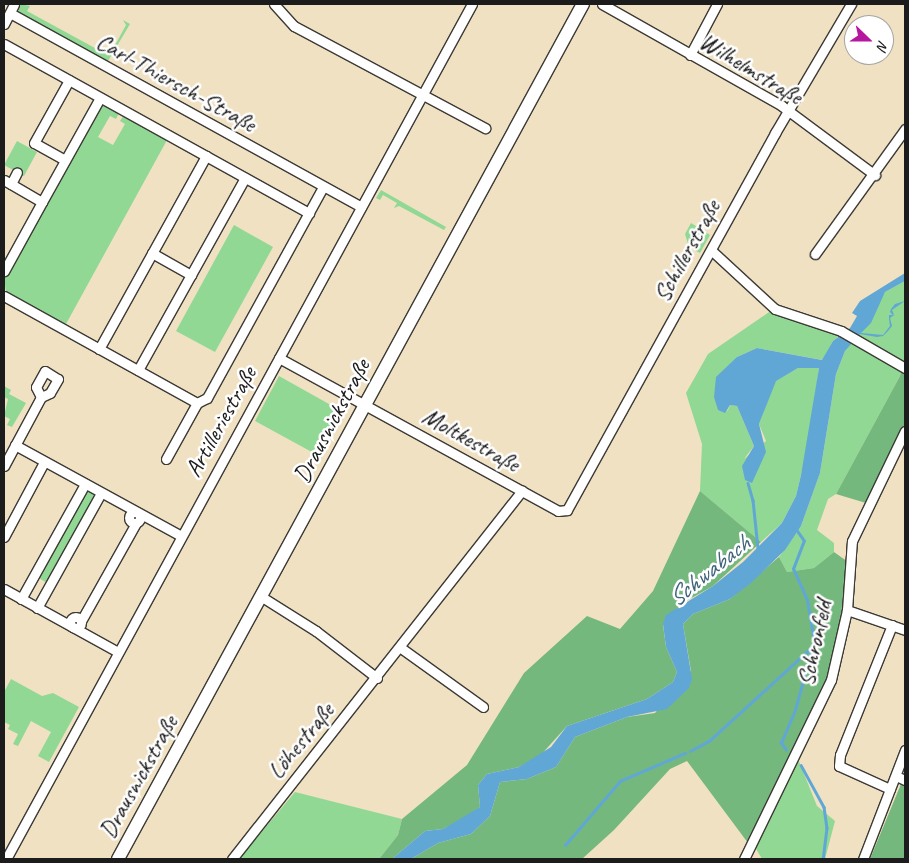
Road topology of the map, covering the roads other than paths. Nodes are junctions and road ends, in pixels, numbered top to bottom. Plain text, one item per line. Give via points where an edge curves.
1 (14, 4) edge
2 (274, 4) edge
3 (472, 4) edge
4 (584, 4) edge
5 (602, 4) edge
6 (717, 4) edge
7 (851, 4) edge
8 (10, 13) junction
9 (4, 24) edge
10 (4, 44) edge
11 (690, 55) junction
12 (69, 80) junction
13 (422, 95) junction
14 (100, 98) junction
15 (788, 112) junction
16 (485, 128) dead end
17 (905, 129) edge
18 (206, 156) junction
19 (65, 160) junction
20 (18, 172) dead end
21 (874, 176) junction
22 (245, 178) junction
23 (7, 182) edge
24 (324, 187) junction
25 (42, 202) junction
26 (361, 207) junction
27 (309, 213) junction
28 (711, 250) junction
29 (152, 253) junction
30 (815, 254) dead end
31 (4, 271) edge
32 (191, 275) junction
33 (4, 296) edge
34 (100, 349) junction
35 (279, 358) junction
36 (905, 368) edge
37 (138, 370) junction
38 (41, 397) dead end
39 (197, 402) junction
40 (365, 404) junction
41 (905, 431) edge
42 (15, 445) junction
43 (166, 460) dead end
44 (44, 462) junction
45 (4, 466) edge
46 (85, 484) junction
47 (522, 491) junction
48 (101, 493) junction
49 (558, 511) joint
50 (137, 513) junction
51 (181, 536) junction
52 (4, 537) edge
53 (4, 589) edge
54 (262, 597) junction
55 (21, 599) junction
56 (37, 608) junction
57 (847, 610) junction
58 (892, 625) junction
59 (74, 628) junction
60 (905, 630) edge
61 (401, 648) junction
62 (118, 652) junction
63 (377, 678) junction
64 (483, 707) dead end
65 (905, 750) edge
66 (896, 776) junction
67 (905, 780) edge
68 (890, 789) junction
69 (6, 859) edge
70 (118, 859) edge
71 (232, 859) edge
72 (744, 859) edge
73 (863, 859) edge

1 - 8 street
2 - 13 street via 294,26
3 - 13 street, Artilleriestraße
4 - 40 main road, Drausnickstraße
5 - 11 street, Wilhelmstraße
6 - 11 street
7 - 15 street, Schillerstraße
8 - 9 street
8 - 24 street, Carl-Thiersch-Straße
10 - 12 street
11 - 15 street, Wilhelmstraße
12 - 14 street
12 - 19 street via 33,146
13 - 16 street
13 - 26 street, Artilleriestraße
14 - 18 street
14 - 19 street
15 - 21 street, Wilhelmstraße
15 - 28 street, Schillerstraße
17 - 21 street
18 - 22 street
18 - 29 street
19 - 25 street
20 - 23 street
21 - 30 street
22 - 27 street
22 - 32 street
23 - 25 street
24 - 26 street, Carl-Thiersch-Straße
24 - 27 street
25 - 31 street
26 - 35 street, Artilleriestraße
27 - 39 street via 207,398
28 - 36 street via 775,309 841,331
28 - 49 street, Schillerstraße via 570,508
29 - 32 street
29 - 34 street
32 - 37 street
33 - 34 street
34 - 37 street
35 - 40 street, Moltkestraße
35 - 51 street, Artilleriestraße
37 - 39 street
38 - 42 street
39 - 43 street
40 - 47 street, Moltkestraße
40 - 54 main road, Drausnickstraße
41 - 57 street, Schronfeld via 852,541
42 - 44 street
42 - 45 street
44 - 46 street
44 - 52 street
46 - 48 street
46 - 55 street
47 - 49 street, Moltkestraße
47 - 61 street, Löhestraße
48 - 50 street
48 - 56 street
50 - 51 street
50 - 59 street via 140,518 80,626
51 - 62 street, Artilleriestraße
53 - 55 street
54 - 63 street via 316,631
54 - 70 main road, Drausnickstraße
55 - 56 street
56 - 59 street
57 - 58 street
57 - 72 street, Schronfeld via 833,672 819,707
58 - 60 street
58 - 68 street via 840,755 839,766
59 - 62 street
61 - 63 street, Löhestraße
61 - 64 street
62 - 69 street, Artilleriestraße
63 - 71 street, Löhestraße
65 - 66 street
66 - 67 street
66 - 68 street
68 - 73 street

